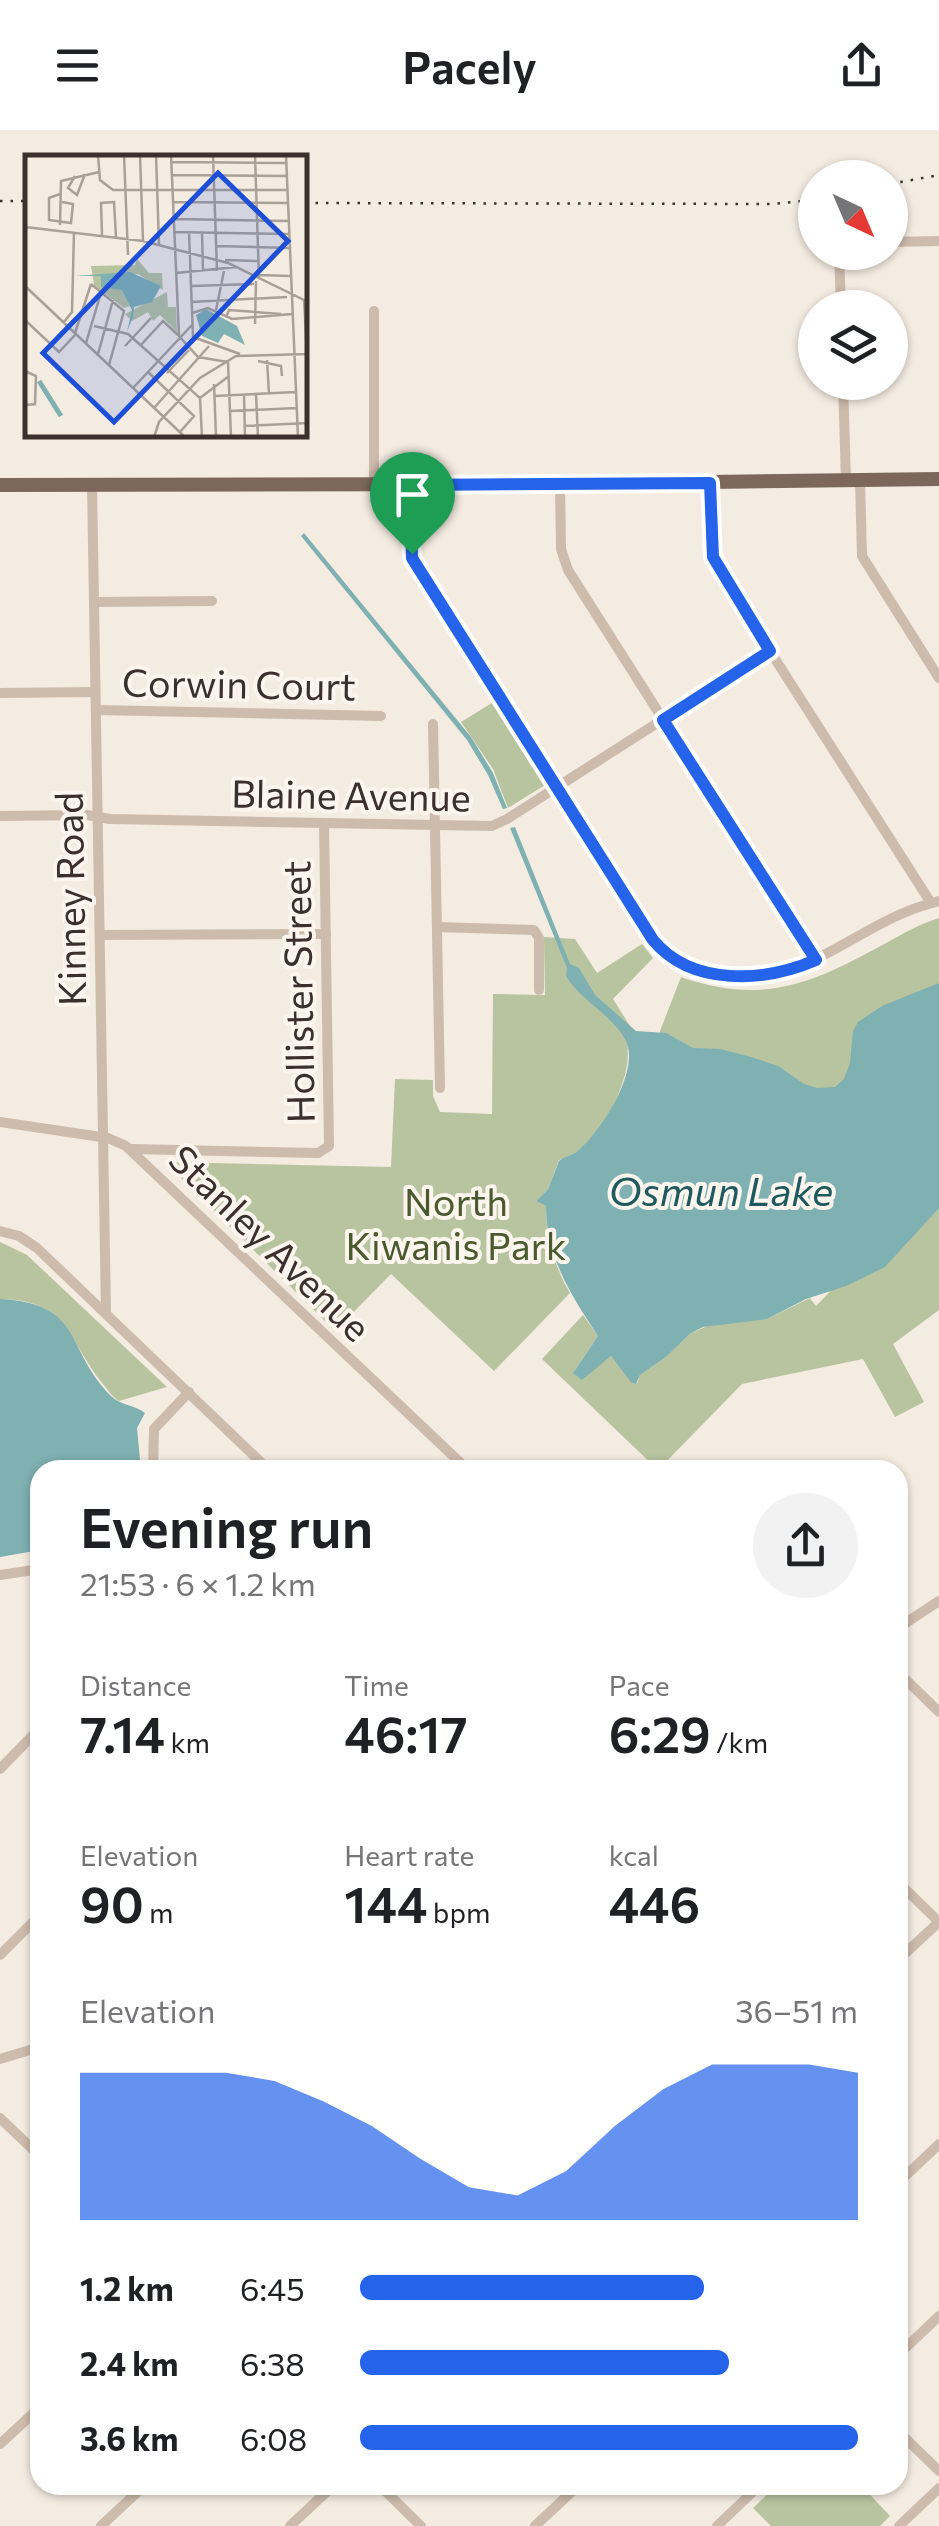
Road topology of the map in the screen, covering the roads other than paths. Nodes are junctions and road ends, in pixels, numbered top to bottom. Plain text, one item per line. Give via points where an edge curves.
1 (908, 242) edge
2 (939, 242) edge
3 (374, 311) dead end
4 (845, 400) edge
5 (939, 479) edge
6 (853, 480) junction
7 (710, 483) junction
8 (560, 484) junction
9 (0, 485) edge
10 (92, 485) junction
11 (374, 485) junction
12 (410, 485) junction
13 (212, 601) dead end
14 (94, 602) junction
15 (770, 651) junction
16 (939, 678) edge
17 (96, 692) junction
18 (0, 693) edge
19 (96, 710) junction
20 (381, 716) dead end
21 (663, 720) junction
22 (432, 724) dead end
23 (556, 788) junction
24 (0, 816) edge
25 (98, 817) junction
26 (324, 824) junction
27 (436, 826) junction
28 (935, 902) edge
29 (437, 928) junction
30 (100, 934) junction
31 (326, 934) junction
32 (816, 960) junction
33 (539, 990) dead end
34 (440, 1088) dead end
35 (0, 1122) edge
36 (103, 1137) junction
37 (130, 1149) junction
38 (0, 1231) edge
39 (106, 1313) junction
40 (189, 1392) junction
41 (152, 1460) edge
42 (257, 1460) edge
43 (457, 1460) edge
44 (30, 1570) edge
45 (0, 1574) edge
46 (939, 1601) edge
47 (908, 1621) edge
48 (908, 1682) edge
49 (939, 1712) edge
50 (30, 1738) edge
51 (0, 1769) edge
52 (908, 1892) edge
53 (939, 1922) edge
54 (30, 1924) edge
55 (908, 1951) edge
56 (0, 1956) edge
57 (30, 2050) edge
58 (0, 2058) edge
59 (0, 2118) edge
60 (939, 2144) edge
61 (30, 2146) edge
62 (908, 2174) edge
63 (939, 2316) edge
64 (908, 2345) edge
65 (30, 2416) edge
66 (908, 2441) edge
67 (0, 2444) edge
68 (939, 2471) edge
69 (939, 2488) edge
70 (134, 2495) edge
71 (323, 2495) edge
72 (389, 2495) edge
73 (568, 2495) edge
74 (750, 2495) edge
75 (101, 2526) edge
76 (290, 2526) edge
77 (421, 2526) edge
78 (535, 2526) edge
79 (717, 2526) edge
80 (899, 2526) edge

1 - 2 street
3 - 11 street
4 - 6 street
5 - 6 main road
6 - 7 main road
6 - 16 street via 864,561
7 - 8 main road
7 - 15 street via 713,557
8 - 12 main road
8 - 21 street via 565,564
9 - 10 main road
10 - 11 main road
10 - 14 street, Kinney Road
11 - 12 main road
12 - 23 street via 415,567
13 - 14 street
14 - 17 street, Kinney Road
15 - 21 street, Blaine Avenue
15 - 28 street
17 - 18 street
17 - 19 street, Kinney Road
19 - 20 street, Corwin Court
19 - 25 street, Kinney Road
21 - 23 street, Blaine Avenue
21 - 32 street
22 - 27 street
23 - 27 street, Blaine Avenue via 498,824
23 - 32 street via 668,956 690,968 742,976
24 - 25 street, Blaine Avenue
25 - 26 street, Blaine Avenue
25 - 30 street, Kinney Road
26 - 27 street, Blaine Avenue
26 - 31 street, Hollister Street
27 - 29 street
28 - 32 street
29 - 33 street via 535,931
29 - 34 street
30 - 31 street
30 - 36 street, Kinney Road
31 - 37 street, Hollister Street via 326,1150
35 - 36 street, Stanley Avenue
36 - 37 street, Stanley Avenue
36 - 39 street, Kinney Road
37 - 43 street, Stanley Avenue
38 - 39 street via 33,1244
39 - 40 street
40 - 41 street via 154,1429
40 - 42 street
44 - 45 street
46 - 47 street
48 - 49 street
50 - 51 street
52 - 53 street
53 - 55 street
54 - 56 street
57 - 58 street
59 - 61 street
60 - 62 street
63 - 64 street
65 - 67 street
66 - 68 street
69 - 80 street
70 - 75 street
71 - 76 street
72 - 77 street
73 - 78 street
74 - 79 street

